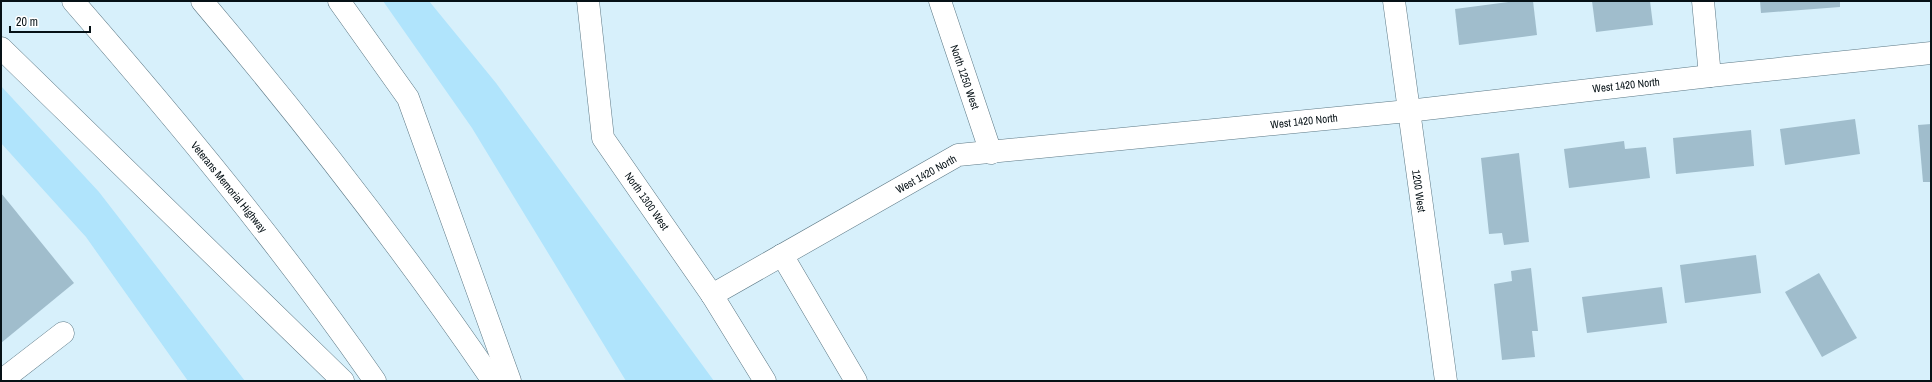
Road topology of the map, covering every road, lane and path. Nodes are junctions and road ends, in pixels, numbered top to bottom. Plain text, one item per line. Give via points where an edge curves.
1 (73, 1) edge
2 (202, 1) edge
3 (339, 1) edge
4 (588, 1) edge
5 (940, 1) edge
6 (1394, 1) edge
7 (1703, 1) edge
8 (1, 48) edge
9 (1931, 54) edge
10 (1710, 76) junction
11 (1408, 111) junction
12 (991, 153) junction
13 (782, 255) junction
14 (712, 295) junction
15 (63, 333) dead end
16 (1, 381) edge
17 (343, 381) edge
18 (375, 381) edge
19 (493, 381) edge
20 (510, 381) edge
21 (765, 381) edge
22 (856, 381) edge
23 (1446, 381) edge

1 - 18 main road, Veterans Memorial Highway via 221,174 328,313
2 - 19 main road via 290,106 350,183
3 - 20 main road via 408,98
4 - 14 main road, North 1300 West via 603,138
5 - 12 main road, North 1250 West
6 - 11 main road, 1200 West
7 - 10 main road
8 - 17 main road
9 - 10 main road, West 1420 North
10 - 11 main road, West 1420 North
11 - 12 main road, West 1420 North
11 - 23 main road, 1200 West
12 - 13 main road, West 1420 North via 958,155
13 - 14 main road, West 1420 North
13 - 22 main road
14 - 21 main road, North 1300 West
15 - 16 main road

